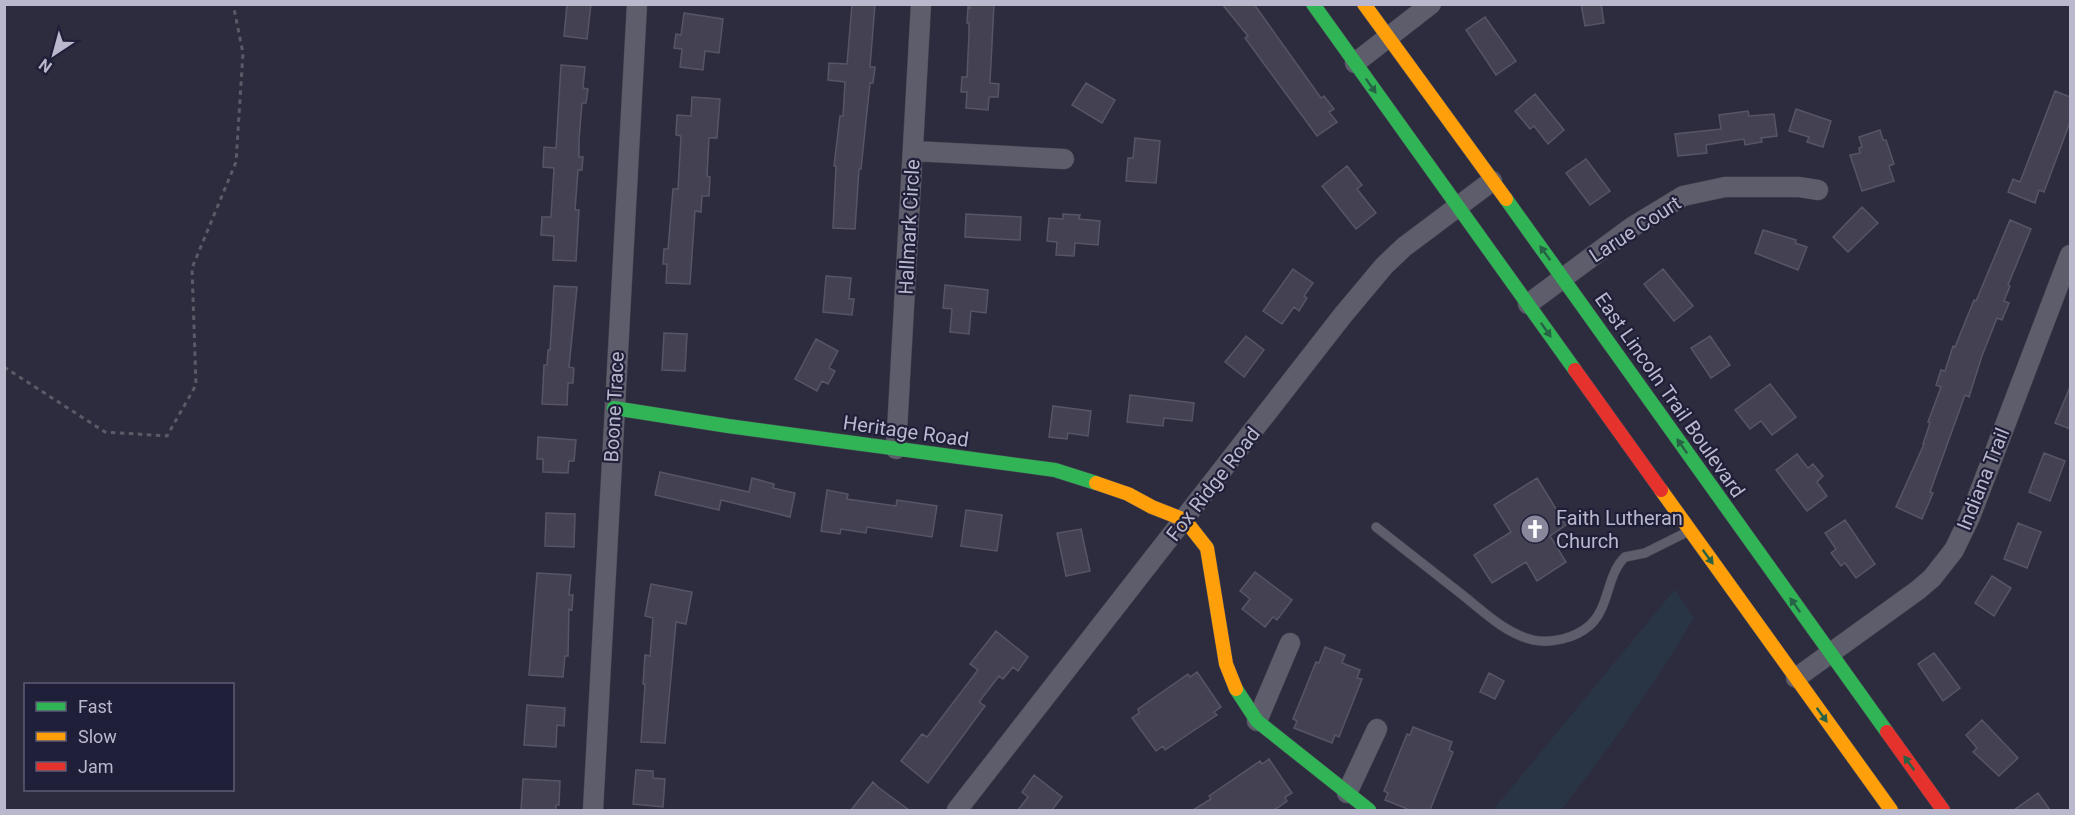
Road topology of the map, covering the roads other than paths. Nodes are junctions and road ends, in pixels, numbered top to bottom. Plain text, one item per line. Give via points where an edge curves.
1 (637, 4) edge
2 (921, 4) edge
3 (1313, 4) edge
4 (1364, 4) edge
5 (1431, 4) edge
6 (1388, 39) junction
7 (1355, 63) junction
8 (913, 151) junction
9 (1064, 159) dead end
10 (1492, 181) junction
11 (1818, 190) dead end
12 (1457, 207) junction
13 (2070, 255) edge
14 (1563, 278) junction
15 (1527, 304) junction
16 (614, 408) junction
17 (896, 449) junction
18 (1185, 520) junction
19 (1376, 527) dead end
20 (1689, 531) junction
21 (1290, 643) dead end
22 (1830, 654) junction
23 (1796, 678) junction
24 (1257, 721) junction
25 (1377, 729) dead end
26 (1347, 793) junction
27 (593, 810) edge
28 (957, 810) edge
29 (1369, 810) edge
30 (1891, 810) edge
31 (1943, 810) edge

1 - 16 street, Boone Trace
2 - 8 street, Hallmark Circle
3 - 7 street
4 - 6 street, East Lincoln Trail Boulevard
5 - 6 street
6 - 7 street
6 - 10 street, East Lincoln Trail Boulevard
7 -> 12 street
8 - 9 street
8 - 17 street, Hallmark Circle
10 - 12 street, Fox Ridge Road
14 -> 10 street, East Lincoln Trail Boulevard
11 - 14 street, Larue Court via 1725,187 1683,196 1632,227
12 - 15 street
12 - 18 street, Fox Ridge Road via 1384,266
13 - 22 street, Indiana Trail via 1954,550 1918,590
14 - 15 street, Larue Court
22 -> 14 street, East Lincoln Trail Boulevard
15 -> 20 street
16 - 17 street, Heritage Road
16 - 27 street, Boone Trace
17 - 18 street, Heritage Road via 1055,470 1128,494
18 - 24 street via 1207,548 1226,664 1234,688
18 - 28 street, Fox Ridge Road
19 - 20 lane via 1507,629 1535,640 1550,641 1576,634 1596,619 1624,557 1645,553
20 -> 23 street
21 - 24 street
22 - 23 street, Indiana Trail
31 -> 22 street, East Lincoln Trail Boulevard
23 -> 30 street
24 - 26 street
25 - 26 street
26 - 29 street

